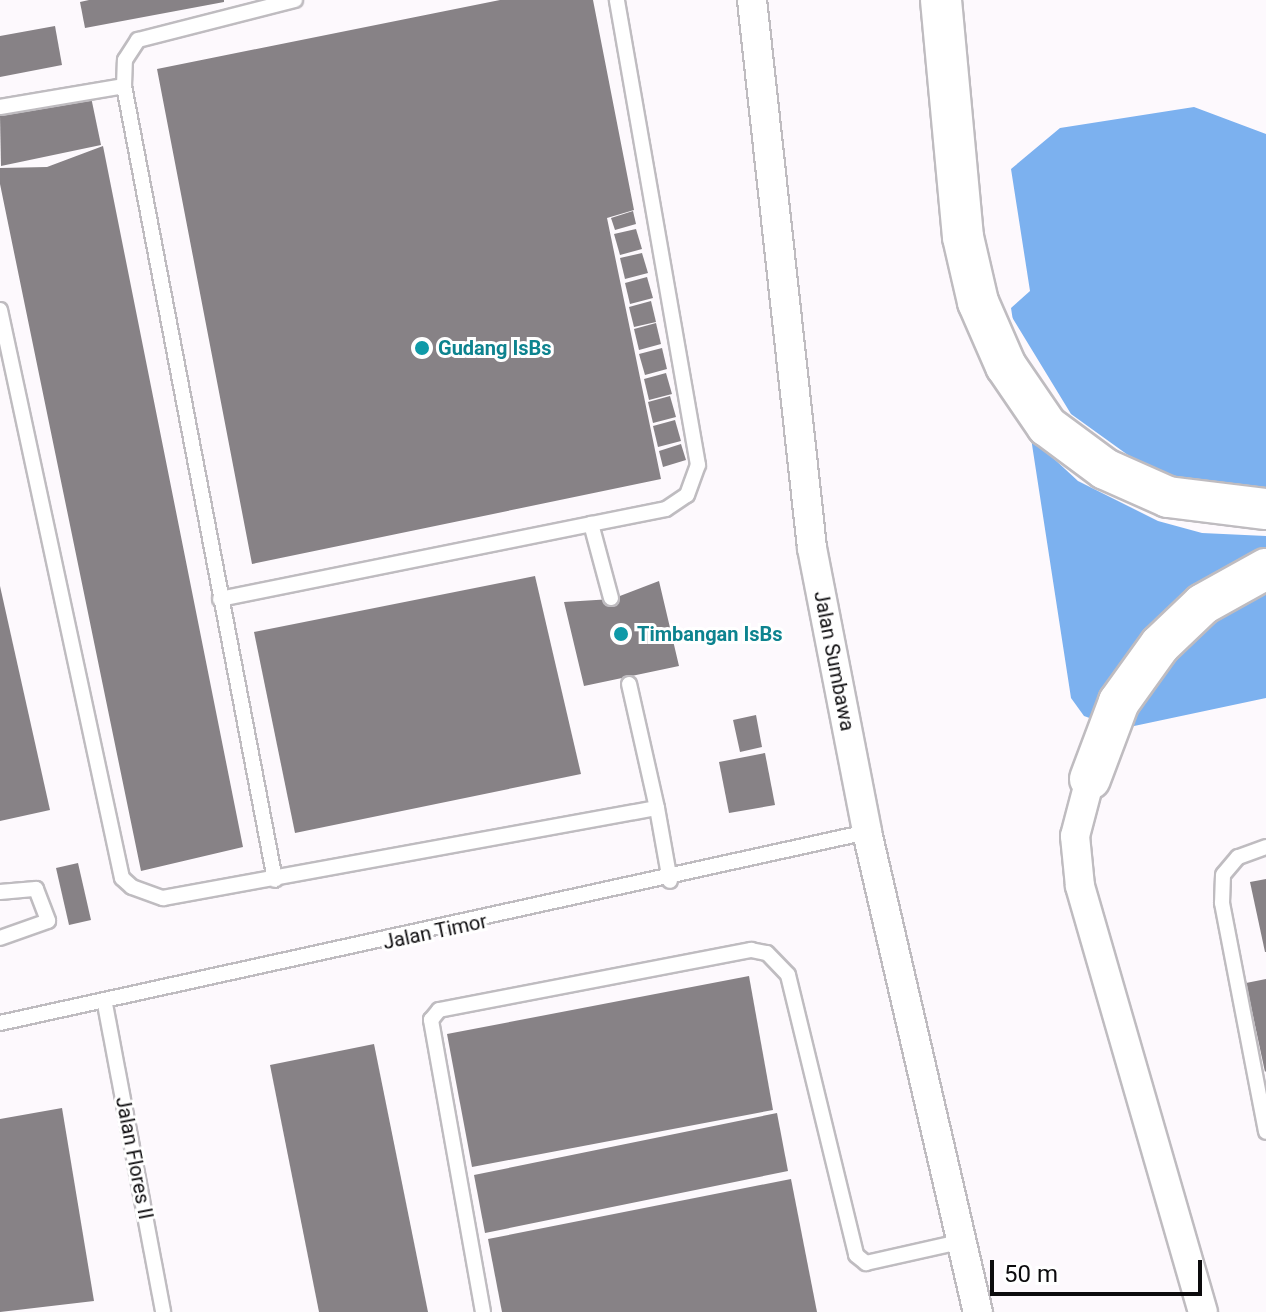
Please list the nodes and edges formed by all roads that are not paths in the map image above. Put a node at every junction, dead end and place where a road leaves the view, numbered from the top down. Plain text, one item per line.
1 (295, 0) edge
2 (617, 0) edge
3 (752, 0) edge
4 (941, 0) edge
5 (124, 86) junction
6 (0, 107) edge
7 (0, 310) edge
8 (1266, 509) edge
9 (591, 524) junction
10 (1266, 569) edge
11 (611, 598) dead end
12 (220, 599) junction
13 (629, 684) dead end
14 (1090, 779) joint
15 (657, 808) junction
16 (867, 832) junction
17 (1266, 847) edge
18 (275, 880) junction
19 (670, 881) junction
20 (0, 892) edge
21 (0, 938) edge
22 (105, 1004) junction
23 (0, 1023) edge
24 (1266, 1132) edge
25 (948, 1245) junction
26 (163, 1312) edge
27 (483, 1312) edge
28 (978, 1312) edge
29 (1203, 1312) edge

1 - 5 lane
2 - 9 lane
3 - 16 street, Jalan Sumbawa
4 - 8 main road
5 - 6 lane
5 - 12 lane
7 - 18 lane
9 - 11 lane
9 - 12 lane
10 - 14 main road
12 - 18 lane
13 - 15 lane
14 - 29 street
15 - 18 lane
15 - 19 lane
16 - 19 lane, Jalan Timor
16 - 25 street, Jalan Sumbawa
17 - 24 lane
19 - 22 lane, Jalan Timor
20 - 21 lane
22 - 23 lane, Jalan Timor
22 - 26 lane, Jalan Flores II
25 - 27 lane
25 - 28 street, Jalan Sumbawa

